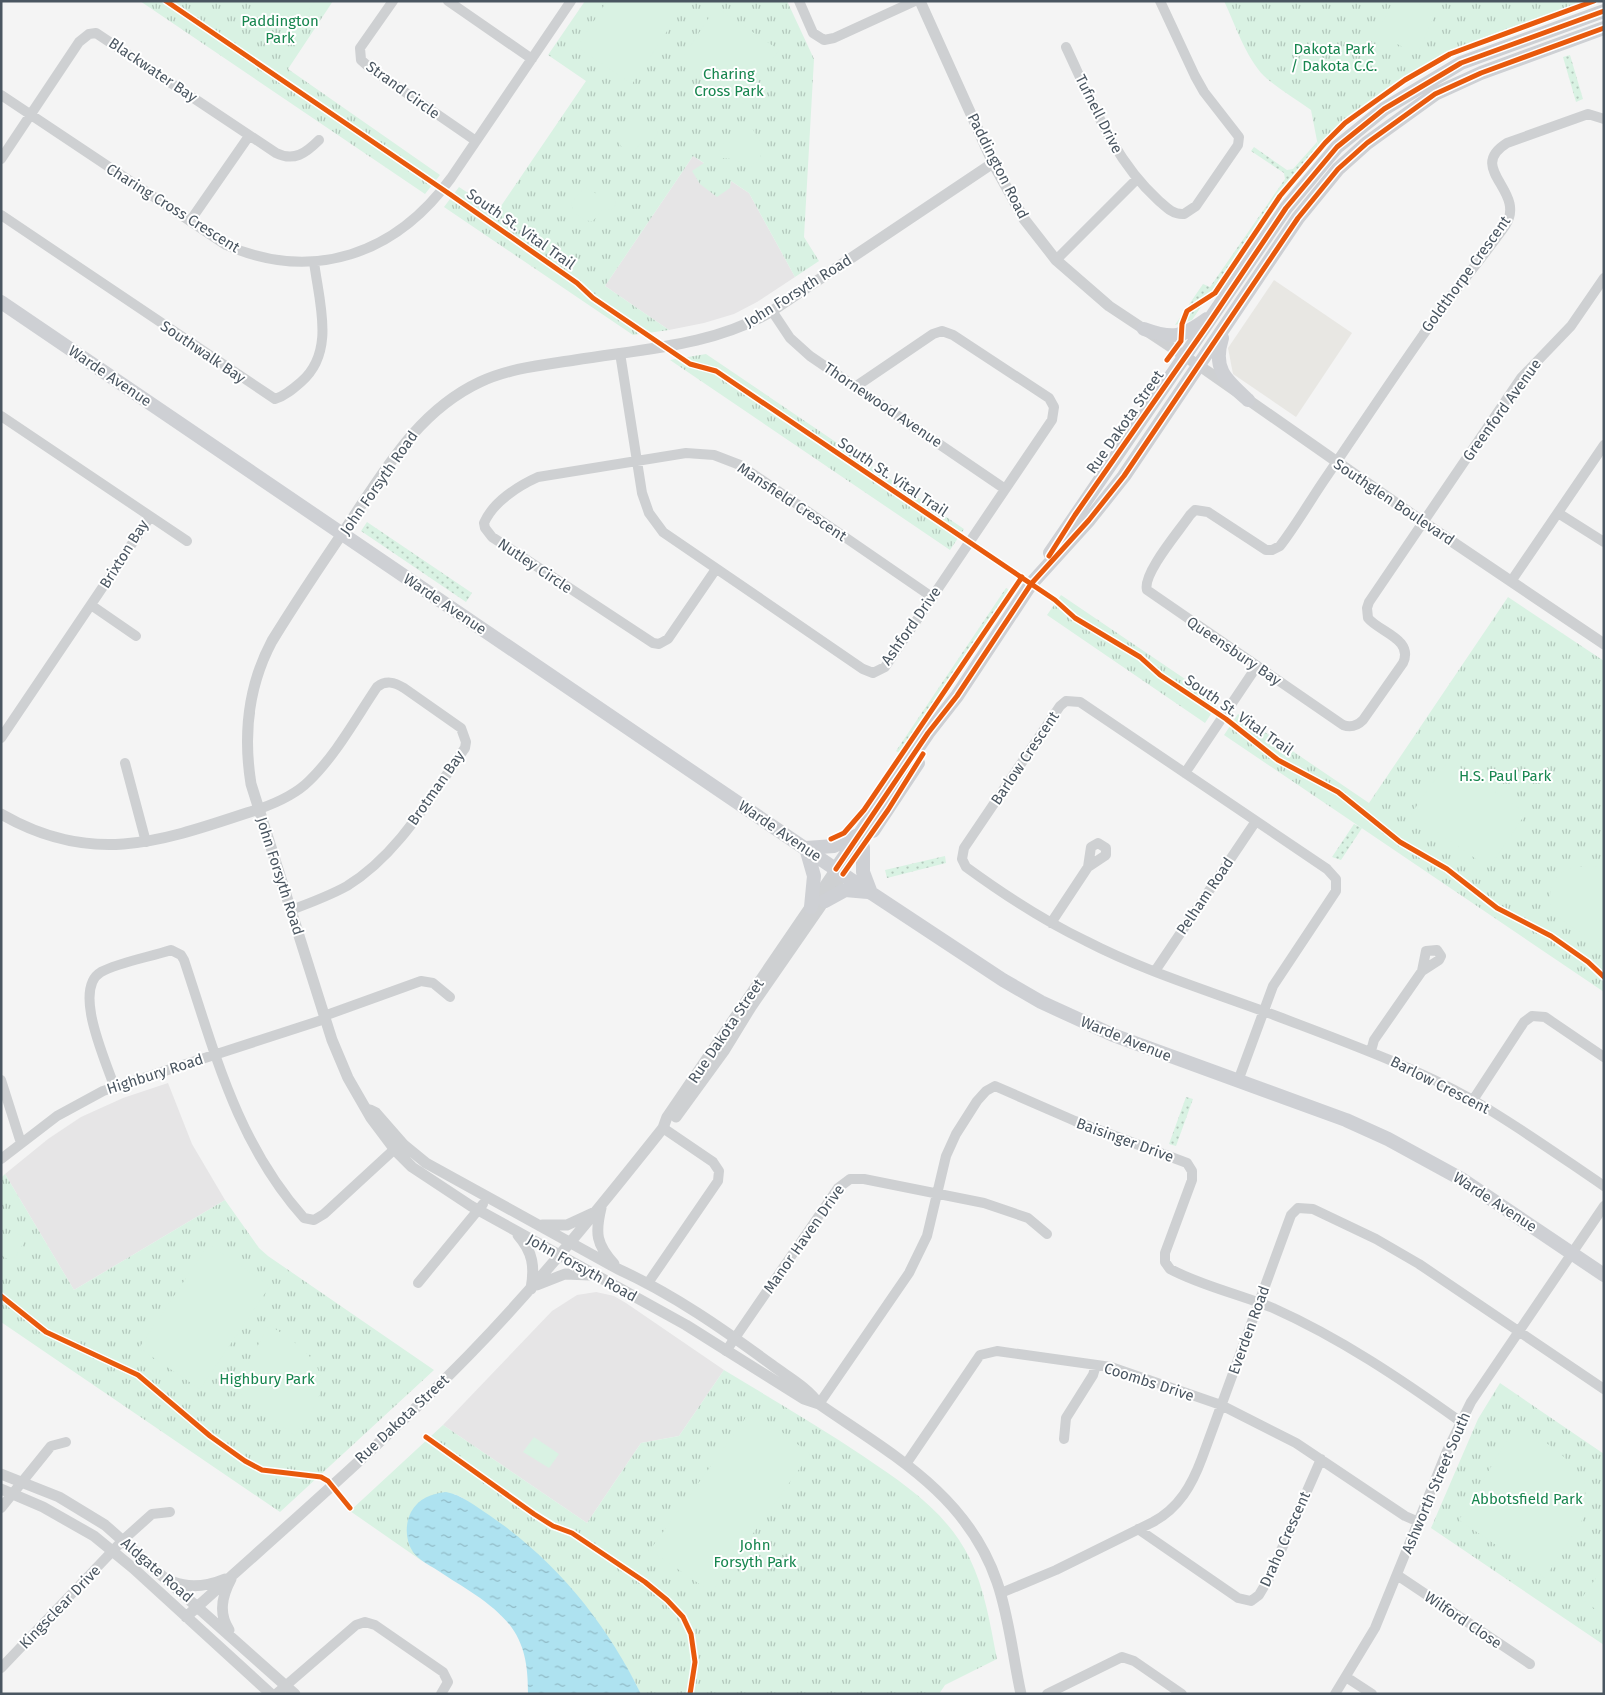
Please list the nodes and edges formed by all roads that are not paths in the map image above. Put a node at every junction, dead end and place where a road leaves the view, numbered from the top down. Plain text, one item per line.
1 (392, 1) edge
2 (448, 1) edge
3 (571, 1) edge
4 (799, 1) edge
5 (915, 1) edge
6 (920, 1) edge
7 (1160, 1) edge
8 (1604, 11) edge
9 (1604, 28) edge
10 (1066, 47) dead end
11 (532, 59) junction
12 (1, 95) edge
13 (31, 115) junction
14 (1604, 119) edge
15 (249, 136) junction
16 (319, 140) dead end
17 (476, 142) junction
18 (1, 159) edge
19 (993, 163) junction
20 (1137, 179) junction
21 (1, 215) edge
22 (190, 221) junction
23 (1056, 260) junction
24 (314, 262) junction
25 (1604, 278) edge
26 (1, 302) edge
27 (772, 311) junction
28 (1216, 312) junction
29 (1224, 327) junction
30 (1144, 329) junction
31 (620, 353) junction
32 (1186, 357) junction
33 (1198, 366) junction
34 (856, 387) junction
35 (1248, 400) junction
36 (1, 416) edge
37 (1604, 445) edge
38 (637, 461) junction
39 (1336, 463) junction
40 (1005, 489) junction
41 (1558, 513) junction
42 (150, 517) junction
43 (1423, 522) junction
44 (342, 534) junction
45 (187, 542) dead end
46 (1604, 542) edge
47 (716, 570) junction
48 (1042, 570) junction
49 (1512, 580) junction
50 (932, 597) junction
51 (91, 605) junction
52 (136, 636) dead end
53 (1604, 644) edge
54 (1257, 666) junction
55 (1, 738) edge
56 (125, 763) dead end
57 (1185, 773) junction
58 (259, 809) junction
59 (1, 814) edge
60 (1256, 821) junction
61 (862, 841) junction
62 (146, 842) junction
63 (806, 848) junction
64 (1088, 867) dead end
65 (840, 872) junction
66 (871, 892) junction
67 (825, 901) junction
68 (811, 907) junction
69 (291, 910) junction
70 (1051, 923) junction
71 (1155, 971) junction
72 (1422, 971) dead end
73 (450, 997) dead end
74 (1263, 1011) junction
75 (325, 1018) junction
76 (1370, 1051) junction
77 (215, 1054) junction
78 (1604, 1056) edge
79 (1, 1080) edge
80 (1238, 1081) junction
81 (114, 1086) junction
82 (1472, 1100) junction
83 (663, 1128) junction
84 (21, 1143) junction
85 (398, 1146) junction
86 (1, 1160) edge
87 (1604, 1186) edge
88 (938, 1192) junction
89 (602, 1205) junction
90 (1604, 1206) edge
91 (481, 1208) junction
92 (536, 1224) junction
93 (512, 1229) junction
94 (1047, 1234) dead end
95 (571, 1243) junction
96 (1571, 1253) junction
97 (560, 1256) junction
98 (618, 1269) junction
99 (1604, 1275) edge
100 (599, 1277) junction
101 (418, 1282) dead end
102 (648, 1283) junction
103 (531, 1289) junction
104 (1259, 1303) junction
105 (1519, 1331) junction
106 (735, 1338) junction
107 (726, 1351) junction
108 (1096, 1365) junction
109 (1604, 1389) edge
110 (819, 1404) junction
111 (1221, 1405) junction
112 (1461, 1422) junction
113 (1064, 1439) dead end
114 (66, 1442) dead end
115 (1321, 1459) junction
116 (906, 1464) junction
117 (1, 1474) edge
118 (13, 1488) edge
119 (1, 1508) edge
120 (170, 1512) dead end
121 (1419, 1522) junction
122 (1138, 1530) junction
123 (118, 1546) junction
124 (233, 1574) junction
125 (1397, 1575) junction
126 (167, 1579) junction
127 (1001, 1593) junction
128 (198, 1606) junction
129 (186, 1617) junction
130 (232, 1636) junction
131 (1530, 1664) dead end
132 (1, 1668) edge
133 (1346, 1677) junction
134 (282, 1691) edge
135 (441, 1694) edge
136 (1021, 1694) edge
137 (1047, 1694) edge
138 (1182, 1694) edge
139 (1335, 1694) edge
140 (1372, 1694) edge

1 - 17 street, Strand Circle
2 - 11 street
3 - 11 street, Charing Cross Crescent
4 - 5 street
6 - 19 street, Paddington Road
7 - 20 street, Tufnell Drive
8 - 28 main road, Rue Dakota Street
9 - 29 main road, Rue Dakota Street
10 - 20 street, Tufnell Drive
11 - 17 street, Charing Cross Crescent
12 - 13 street, Charing Cross Crescent
13 - 15 street, Blackwater Bay
13 - 18 street
13 - 22 street, Charing Cross Crescent
14 - 39 street, Goldthorpe Crescent
15 - 16 street, Blackwater Bay
15 - 22 street
17 - 24 street, Charing Cross Crescent
19 - 23 street, Paddington Road
19 - 27 street, John Forsyth Road
20 - 23 street
21 - 24 street, Southwalk Bay
22 - 24 street, Charing Cross Crescent
23 - 30 street, Paddington Road
25 - 43 street, Greenford Avenue
26 - 44 main road, Warde Avenue
27 - 31 street, John Forsyth Road
27 - 34 street, Thornewood Avenue
28 - 30 main road
28 - 32 main road, Rue Dakota Street
29 - 33 main road, Rue Dakota Street
29 - 35 main road
30 - 32 street, Paddington Road
31 - 38 street, Ashford Drive
31 - 44 street, John Forsyth Road
32 - 33 street, Southglen Boulevard
32 - 48 main road, Rue Dakota Street
33 - 35 street, Southglen Boulevard
33 - 48 main road, Rue Dakota Street
34 - 40 street, Thornewood Avenue
34 - 40 street, Ashford Drive
35 - 39 street, Southglen Boulevard
36 - 42 street, Brixton Bay
37 - 41 street
38 - 47 street, Ashford Drive
38 - 47 street, Nutley Circle
38 - 50 street, Mansfield Crescent
39 - 43 street, Southglen Boulevard
39 - 54 street, Queensbury Bay
40 - 50 street, Ashford Drive
41 - 46 street
41 - 49 street
42 - 45 street
42 - 51 street, Brixton Bay
43 - 49 street, Southglen Boulevard
43 - 54 street, Queensbury Bay
44 - 58 street, John Forsyth Road
44 - 63 main road, Warde Avenue
47 - 50 street, Ashford Drive
48 - 61 main road, Rue Dakota Street
49 - 53 street, Southglen Boulevard
51 - 52 street
51 - 55 street, Brixton Bay
54 - 57 street
56 - 62 street
57 - 60 street, Barlow Crescent
57 - 70 street, Barlow Crescent
58 - 62 street
58 - 69 street, John Forsyth Road
58 - 69 street, Brotman Bay
59 - 62 street
60 - 71 street, Pelham Road
60 - 74 street, Barlow Crescent
61 - 63 main road
61 - 65 main road, Rue Dakota Street
61 - 66 main road
63 - 65 main road, Warde Avenue
63 - 68 main road
64 - 70 street
65 - 66 main road, Warde Avenue
65 - 67 street, Rue Dakota Street
65 - 68 street, Rue Dakota Street
66 - 67 main road
66 - 80 main road, Warde Avenue
67 - 83 street, Rue Dakota Street
68 - 83 street, Rue Dakota Street
69 - 75 street, John Forsyth Road
70 - 71 street, Barlow Crescent
71 - 74 street, Barlow Crescent
72 - 76 street
73 - 75 street, Highbury Road
74 - 76 street, Barlow Crescent
74 - 80 street, Barlow Crescent
75 - 77 street, Highbury Road
75 - 85 street, John Forsyth Road
76 - 82 street, Barlow Crescent
77 - 81 street, Highbury Road
77 - 81 street
77 - 85 street
78 - 82 street
79 - 84 street
80 - 96 main road, Warde Avenue
81 - 84 street, Highbury Road
82 - 87 street, Barlow Crescent
83 - 89 street
83 - 102 street, John Forsyth Road
84 - 86 street, Highbury Road
85 - 91 street, John Forsyth Road
85 - 92 street, John Forsyth Road
88 - 94 street, Manor Haven Drive
88 - 104 street, Baisinger Drive
88 - 106 street, Manor Haven Drive
88 - 110 street, Baisinger Drive
89 - 92 street
89 - 95 street, Rue Dakota Street
89 - 98 street
90 - 96 street, Ashworth Street South
91 - 93 street, John Forsyth Road
91 - 101 street
92 - 95 street, John Forsyth Road
93 - 97 street, John Forsyth Road
93 - 103 street
95 - 97 street, Rue Dakota Street
95 - 98 street, John Forsyth Road
96 - 99 main road, Warde Avenue
96 - 105 street, Ashworth Street South
97 - 100 street, John Forsyth Road
97 - 103 street, Rue Dakota Street
98 - 102 street, John Forsyth Road
100 - 103 street
100 - 107 street, John Forsyth Road
102 - 106 street, John Forsyth Road
103 - 124 street, Rue Dakota Street
104 - 105 street, Everden Road
104 - 111 street, Everden Road
104 - 112 street, Baisinger Drive
105 - 109 street, Everden Road
105 - 112 street, Ashworth Street South
106 - 107 street, Manor Haven Drive
106 - 110 street, John Forsyth Road
107 - 110 street, John Forsyth Road
108 - 111 street, Coombs Drive
108 - 113 street
108 - 116 street, Coombs Drive
110 - 116 street, John Forsyth Road
111 - 115 street, Coombs Drive
111 - 122 street, Everden Road
112 - 121 street, Ashworth Street South
114 - 118 street
115 - 121 street, Coombs Drive
115 - 122 street, Draho Crescent
116 - 127 street, John Forsyth Road
117 - 118 street, Aldgate Road
118 - 119 street
118 - 123 street, Aldgate Road
118 - 123 street, Aldgate Road
120 - 123 street, Kingsclear Drive
121 - 125 street, Ashworth Street South
122 - 127 street, Everden Road
123 - 126 street, Aldgate Road
123 - 129 street, Aldgate Road
123 - 132 street, Kingsclear Drive
124 - 126 street
124 - 128 street, Rue Dakota Street
124 - 130 street
125 - 131 street, Wilford Close
125 - 133 street, Ashworth Street South
126 - 128 street, Aldgate Road
127 - 136 street, John Forsyth Road
128 - 129 street, Rue Dakota Street
128 - 130 street, Aldgate Road
129 - 134 street, Aldgate Road
130 - 134 street, Aldgate Road
133 - 139 street, Ashworth Street South
133 - 140 street
134 - 135 street
137 - 138 street

